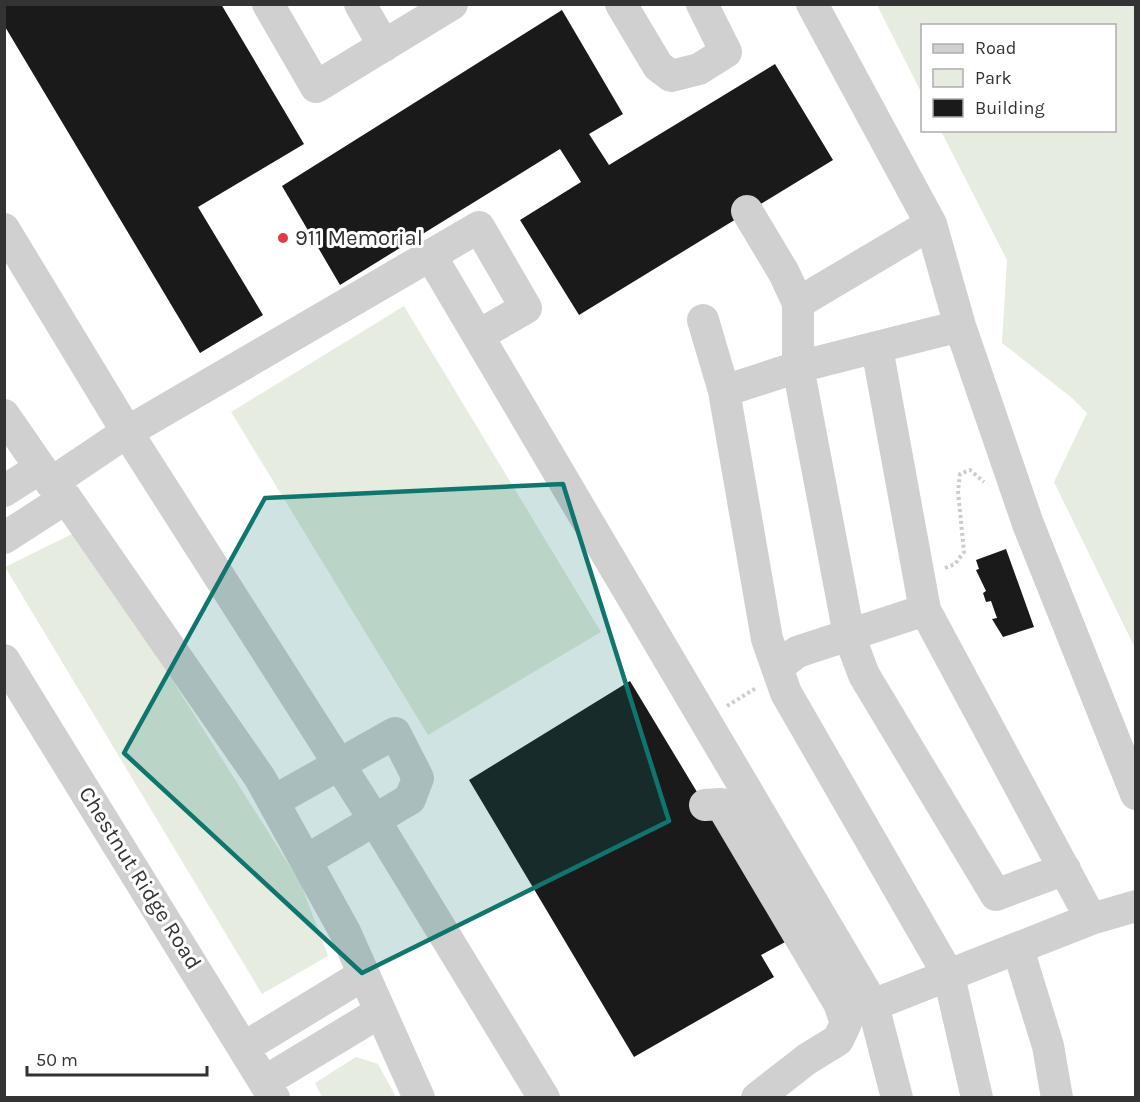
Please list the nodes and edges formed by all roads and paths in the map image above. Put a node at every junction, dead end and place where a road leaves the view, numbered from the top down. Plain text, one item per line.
1 (268, 4) edge
2 (360, 4) edge
3 (452, 4) edge
4 (621, 4) edge
5 (702, 4) edge
6 (812, 4) edge
7 (384, 46) junction
8 (747, 211) dead end
9 (931, 224) junction
10 (4, 229) edge
11 (431, 256) junction
12 (798, 303) junction
13 (703, 320) dead end
14 (960, 326) junction
15 (479, 334) junction
16 (877, 348) junction
17 (798, 367) junction
18 (724, 391) junction
19 (4, 415) edge
20 (127, 432) junction
21 (52, 483) junction
22 (988, 490) dead end
23 (4, 491) edge
24 (4, 538) edge
25 (923, 599) junction
26 (849, 636) junction
27 (4, 660) edge
28 (776, 666) junction
29 (704, 719) junction
30 (339, 764) junction
31 (1136, 794) edge
32 (274, 801) junction
33 (705, 805) dead end
34 (374, 819) junction
35 (307, 860) junction
36 (1065, 869) junction
37 (1136, 906) edge
38 (1090, 919) junction
39 (1018, 949) junction
40 (363, 975) junction
41 (950, 976) junction
42 (873, 1005) junction
43 (380, 1012) junction
44 (245, 1047) junction
45 (269, 1090) edge
46 (419, 1098) edge
47 (544, 1098) edge
48 (757, 1098) edge
49 (897, 1098) edge
50 (977, 1098) edge
51 (1057, 1098) edge

1 - 7 street
2 - 7 street
3 - 7 street
4 - 5 street
6 - 9 street
8 - 12 street
9 - 12 street
9 - 14 street
10 - 20 street
11 - 15 street
11 - 15 street
11 - 20 street
12 - 17 street
13 - 18 street
14 - 16 street
14 - 31 street
15 - 29 street
16 - 17 street
16 - 25 street
17 - 18 street
17 - 26 street
18 - 28 street
19 - 21 street
20 - 21 street
20 - 30 street
21 - 23 street
21 - 24 street
21 - 32 street
22 - 25 path
25 - 26 street
25 - 36 street
26 - 28 street
26 - 36 street
27 - 44 street, Chestnut Ridge Road
28 - 29 path
28 - 41 street
29 - 42 street
30 - 32 street
30 - 34 street
30 - 34 street
32 - 35 street
33 - 48 street
34 - 35 street
34 - 47 street
35 - 40 street
36 - 38 street
37 - 38 street
38 - 39 street
39 - 41 street
39 - 51 street
40 - 43 street
40 - 44 street
41 - 42 street
41 - 50 street
42 - 49 street
43 - 45 street
43 - 46 street
44 - 45 street, Chestnut Ridge Road

